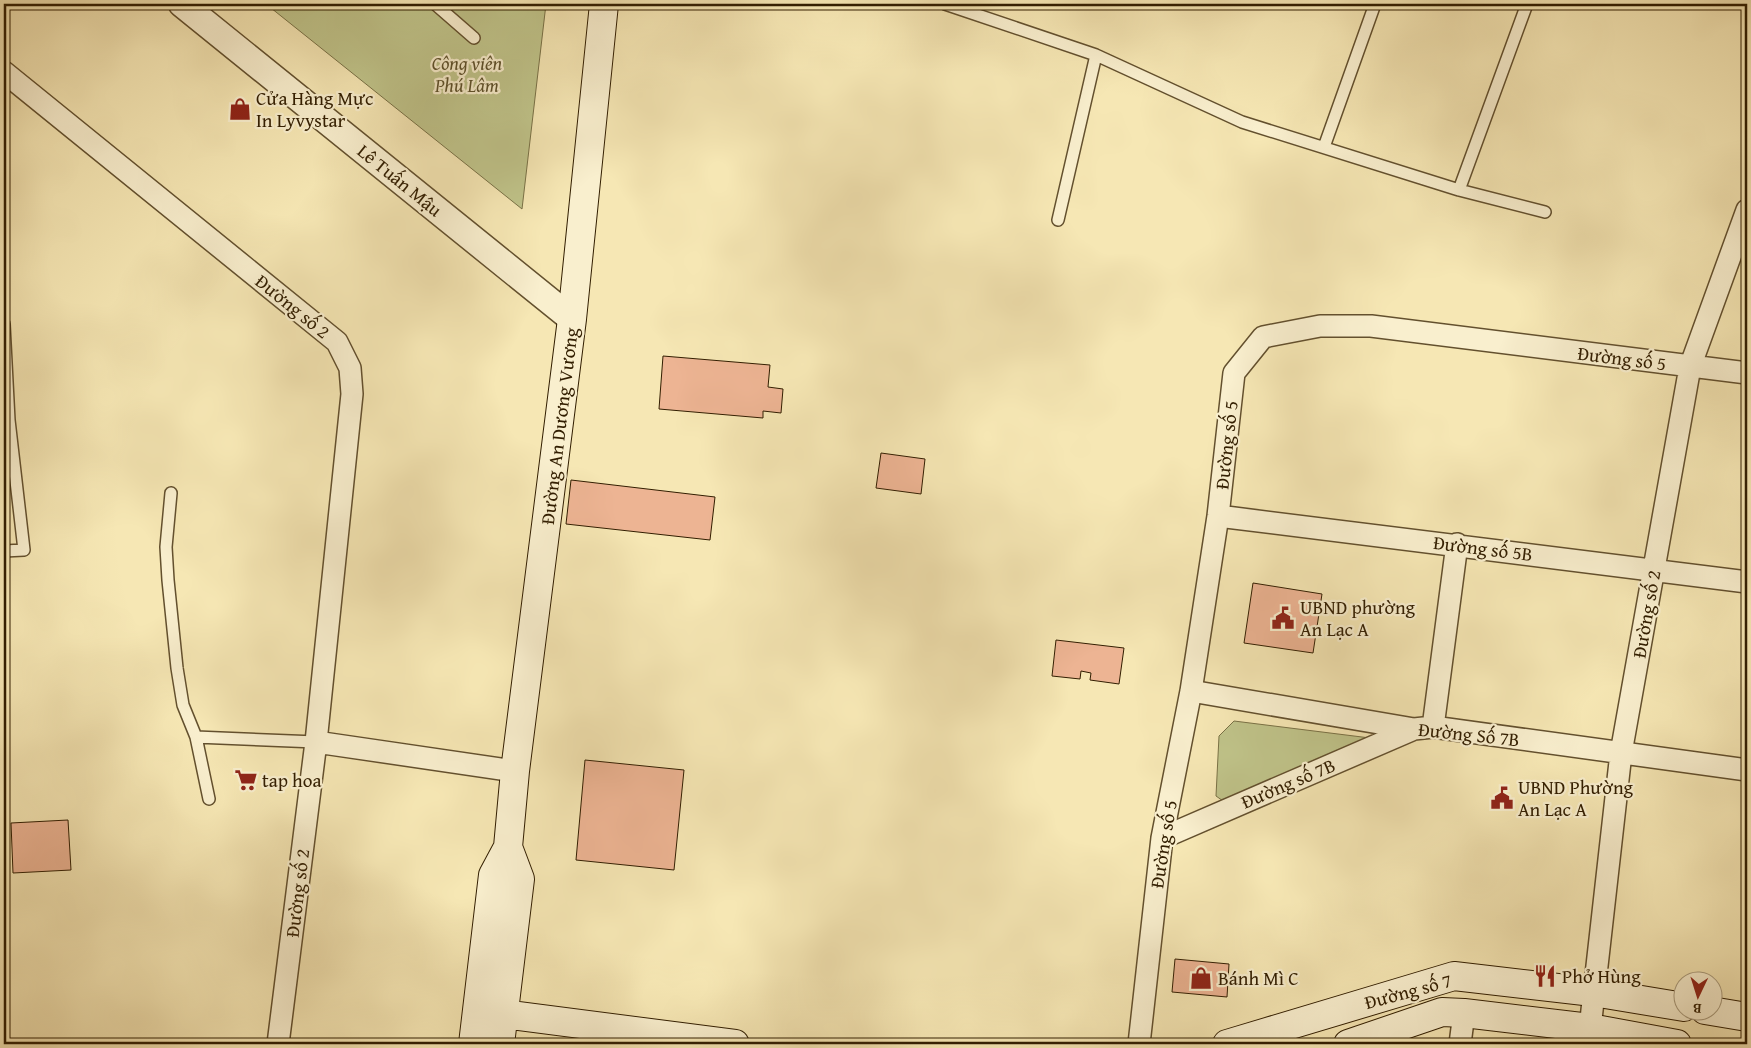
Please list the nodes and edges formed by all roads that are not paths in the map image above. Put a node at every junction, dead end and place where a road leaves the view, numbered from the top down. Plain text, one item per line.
1 (182, 4) edge
2 (435, 4) edge
3 (604, 4) edge
4 (945, 4) edge
5 (1375, 4) edge
6 (1527, 4) edge
7 (474, 38) dead end
8 (1096, 55) junction
9 (4, 72) edge
10 (1324, 147) junction
11 (1459, 190) junction
12 (1747, 210) edge
13 (1545, 212) dead end
14 (1058, 220) dead end
15 (572, 318) junction
16 (4, 324) edge
17 (1690, 367) junction
18 (1747, 373) edge
19 (6, 409) edge
20 (172, 493) dead end
21 (1218, 516) junction
22 (1456, 544) junction
23 (4, 551) edge
24 (1653, 570) junction
25 (1747, 582) edge
26 (1192, 691) junction
27 (1424, 728) junction
28 (196, 737) junction
29 (316, 742) junction
30 (1621, 753) junction
31 (1747, 770) edge
32 (515, 771) junction
33 (208, 799) dead end
34 (1162, 838) junction
35 (508, 848) junction
36 (1593, 992) junction
37 (1674, 1005) edge
38 (476, 1010) junction
39 (1464, 1013) junction
40 (1724, 1013) edge
41 (504, 1014) junction
42 (1747, 1017) edge
43 (1590, 1028) junction
44 (278, 1044) edge
45 (473, 1044) edge
46 (500, 1044) edge
47 (735, 1044) edge
48 (1139, 1044) edge
49 (1227, 1044) edge
50 (1348, 1044) edge
51 (1460, 1044) edge
52 (1678, 1044) edge

1 - 15 street, Lê Tuấn Mậu
2 - 7 lane
3 - 15 main road, Đường An Dương Vương
4 - 8 lane
5 - 10 lane
6 - 11 lane
8 - 10 lane
8 - 14 lane
9 - 29 street, Đường số 2
10 - 11 lane
11 - 13 lane
12 - 17 street, Đường số 2
15 - 32 main road, Đường An Dương Vương
16 - 19 lane
17 - 18 street, Đường số 5
17 - 21 street, Đường số 5
17 - 24 street, Đường số 2
19 - 23 lane
20 - 28 lane
21 - 22 street, Đường số 5B
21 - 26 street, Đường số 5
22 - 24 street, Đường số 5B
22 - 27 street
24 - 25 street, Đường số 5B
24 - 30 street, Đường số 2
26 - 27 street, Đường Số 7B
26 - 34 street, Đường số 5
27 - 30 street, Đường Số 7B
27 - 34 street, Đường số 7B
28 - 29 lane
28 - 33 lane
29 - 32 street
29 - 44 street, Đường số 2
30 - 31 street, Đường Số 7B
30 - 36 street, Đường số 2
32 - 35 main road, Đường An Dương Vương
34 - 48 street, Đường số 5
35 - 38 main road, Đường An Dương Vương
35 - 41 main road, Đường An Dương Vương
36 - 37 main road, Đường số 7
36 - 43 street, Đường số 2
36 - 49 main road, Đường số 7
38 - 41 street
38 - 45 main road, Đường An Dương Vương
39 - 43 main road, Đường số 7
39 - 50 main road, Đường số 7
39 - 51 street
40 - 42 main road
41 - 46 main road, Đường An Dương Vương
41 - 47 main road
43 - 52 main road, Đường số 7

